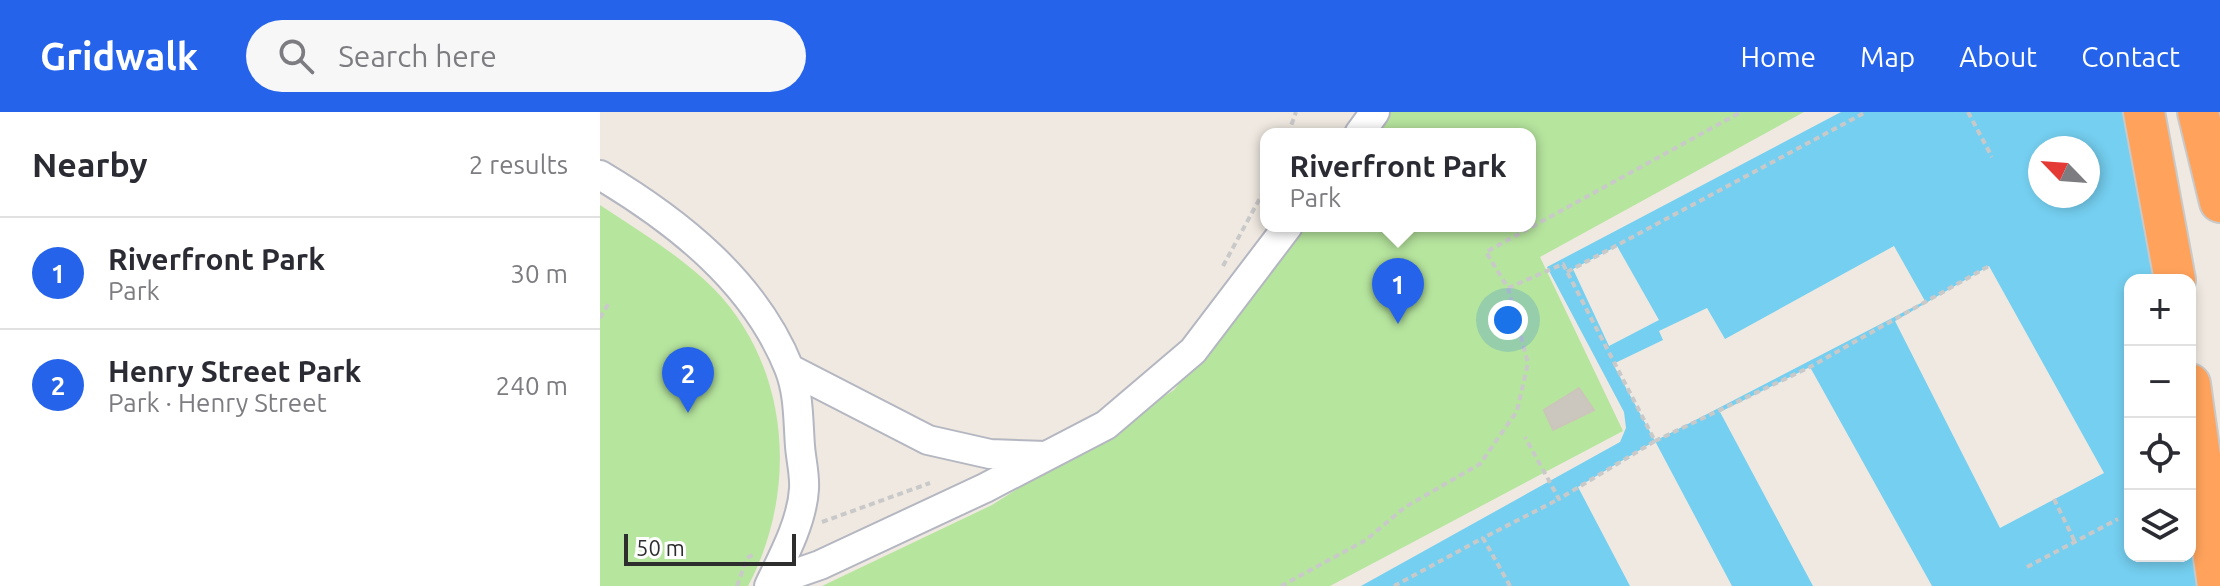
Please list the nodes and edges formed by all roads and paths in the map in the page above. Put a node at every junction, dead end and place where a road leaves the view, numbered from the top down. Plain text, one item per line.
1 (1741, 112) edge
2 (1866, 112) edge
3 (1968, 112) edge
4 (2144, 112) edge
5 (2198, 112) edge
6 (1992, 157) dead end
7 (600, 175) edge
8 (1260, 198) edge
9 (2220, 202) edge
10 (1536, 225) edge
11 (1283, 232) edge
12 (1522, 232) edge
13 (1989, 266) dead end
14 (1220, 270) dead end
15 (1567, 272) junction
16 (2174, 274) edge
17 (1508, 288) junction
18 (610, 301) dead end
19 (600, 318) edge
20 (790, 369) junction
21 (2195, 418) edge
22 (1525, 437) dead end
23 (1655, 441) junction
24 (1046, 456) junction
25 (932, 482) dead end
26 (1559, 499) junction
27 (2054, 499) dead end
28 (2118, 519) dead end
29 (793, 532) junction
30 (1483, 538) junction
31 (2075, 542) junction
32 (2027, 567) dead end
33 (770, 584) edge
34 (737, 586) edge
35 (1281, 586) edge
36 (1394, 586) edge
37 (1510, 586) edge
38 (2218, 586) edge

1 - 10 path
2 - 15 path
3 - 6 path
4 - 16 highway
5 - 9 highway
7 - 20 street
8 - 14 path
11 - 24 street
12 - 17 path
13 - 23 path
15 - 17 path
15 - 23 path
17 - 35 path
18 - 19 path
20 - 24 street
20 - 29 street
21 - 38 highway
22 - 26 path
23 - 26 path
24 - 33 street
25 - 29 path
26 - 30 path
27 - 31 path
28 - 31 path
29 - 33 street
29 - 34 path
30 - 36 path
30 - 37 path
31 - 32 path

